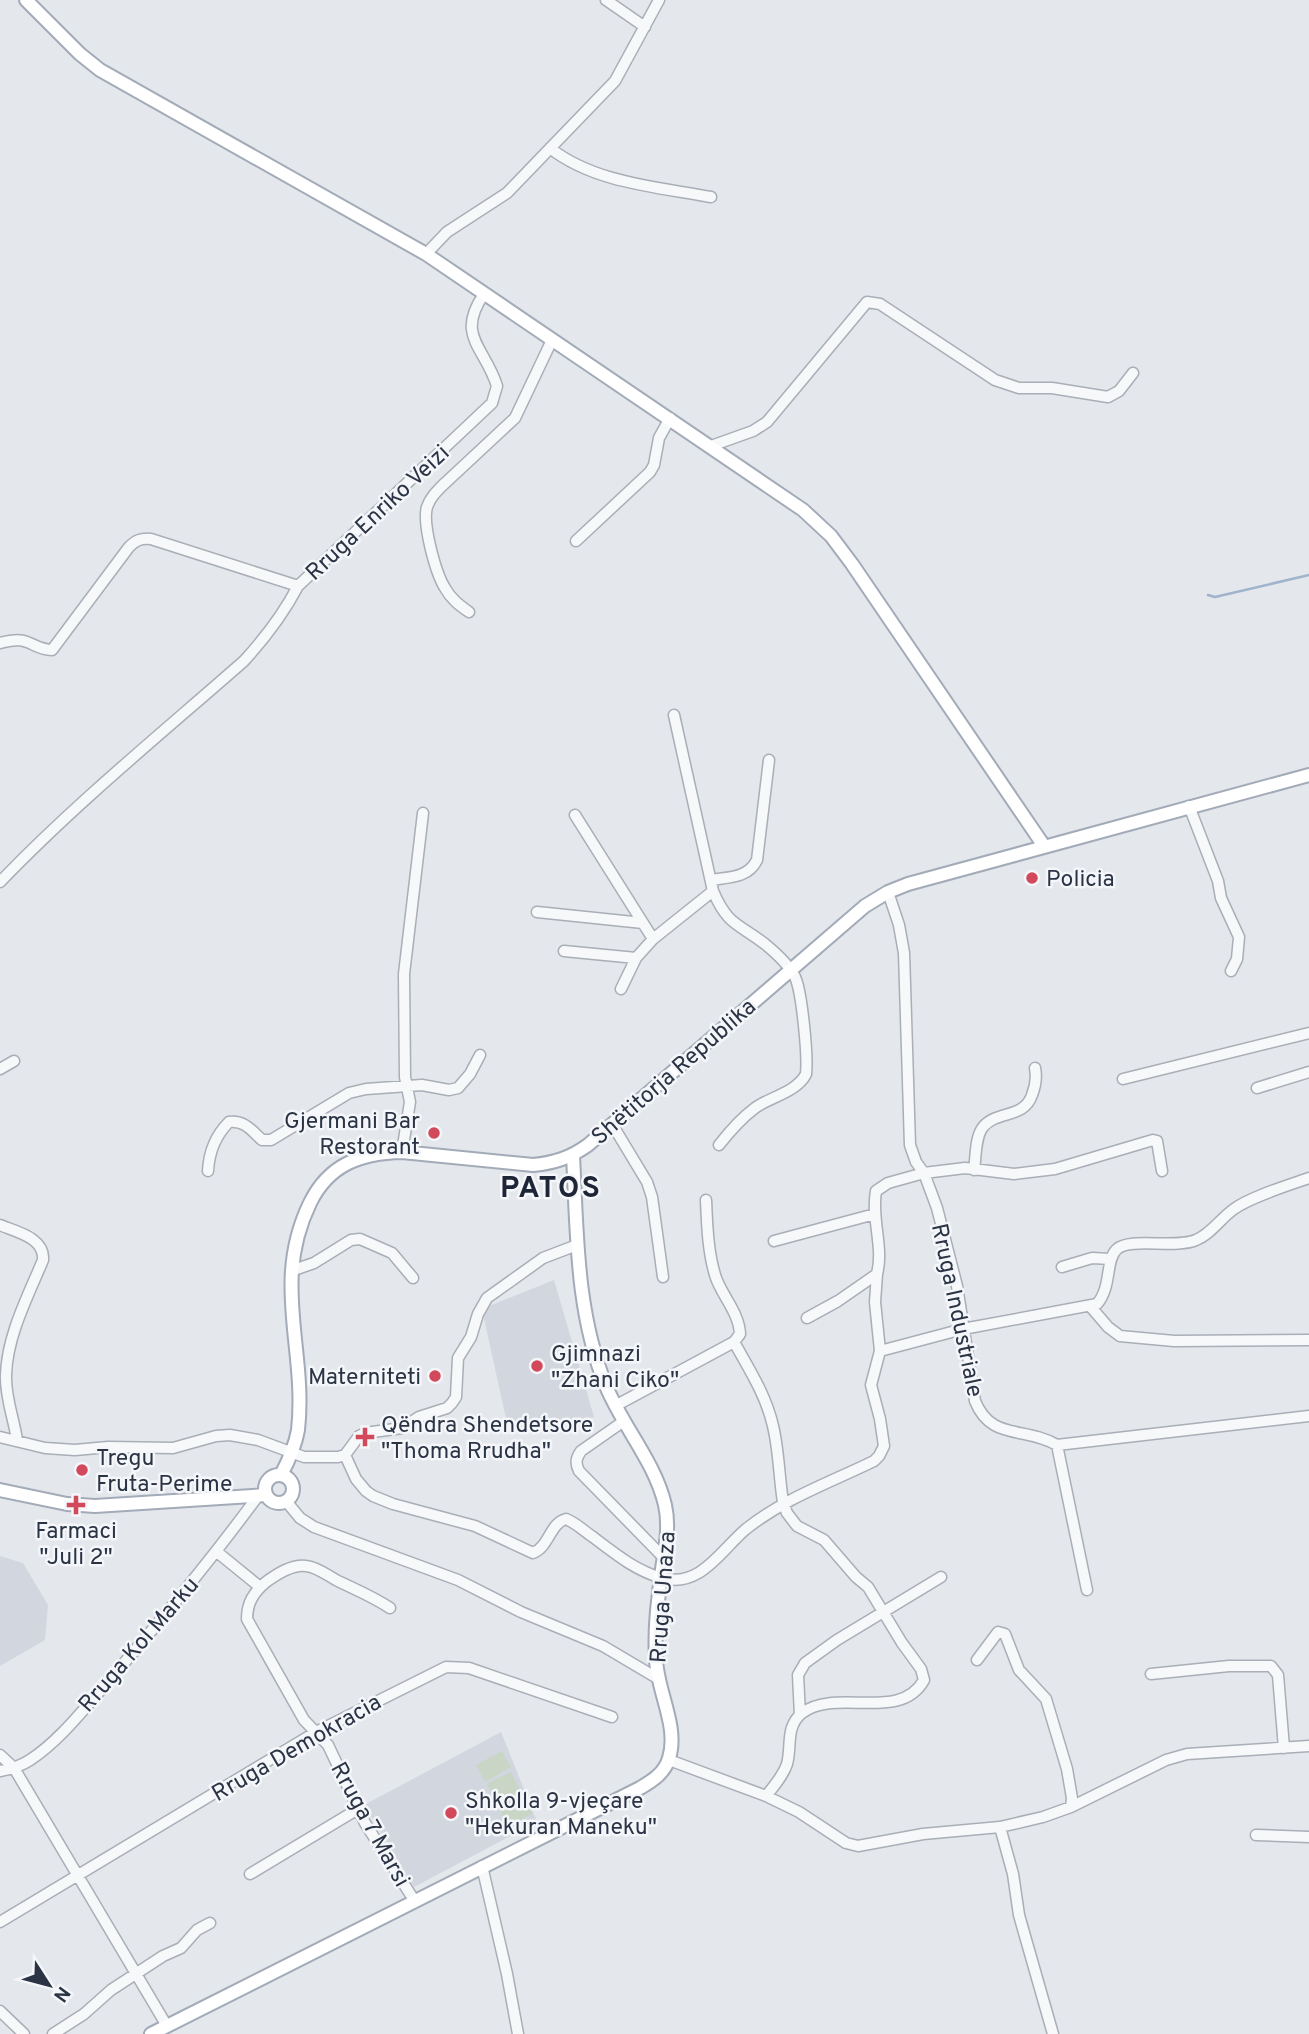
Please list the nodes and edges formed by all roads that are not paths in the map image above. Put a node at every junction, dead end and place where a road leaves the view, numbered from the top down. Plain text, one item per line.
1 (26, 0) edge
2 (606, 0) edge
3 (659, 0) edge
4 (645, 27) junction
5 (550, 148) junction
6 (711, 197) dead end
7 (426, 254) junction
8 (484, 294) junction
9 (552, 340) junction
10 (1133, 373) dead end
11 (670, 418) junction
12 (711, 446) junction
13 (576, 541) dead end
14 (298, 586) junction
15 (469, 612) dead end
16 (0, 643) edge
17 (674, 715) dead end
18 (769, 760) dead end
19 (1309, 775) edge
20 (1189, 806) junction
21 (423, 813) dead end
22 (575, 815) dead end
23 (1044, 846) junction
24 (0, 882) edge
25 (712, 886) junction
26 (888, 892) junction
27 (537, 912) dead end
28 (643, 923) junction
29 (653, 939) junction
30 (564, 951) dead end
31 (636, 958) junction
32 (790, 969) junction
33 (1231, 971) dead end
34 (621, 989) dead end
35 (1309, 1034) edge
36 (480, 1055) dead end
37 (14, 1061) dead end
38 (1035, 1068) dead end
39 (0, 1069) edge
40 (1309, 1072) edge
41 (1123, 1079) dead end
42 (407, 1085) junction
43 (1257, 1088) dead end
44 (612, 1124) junction
45 (719, 1145) dead end
46 (402, 1152) junction
47 (573, 1156) junction
48 (974, 1170) junction
49 (208, 1171) dead end
50 (1162, 1171) dead end
51 (924, 1173) junction
52 (1309, 1178) edge
53 (706, 1200) dead end
54 (875, 1214) junction
55 (0, 1225) edge
56 (774, 1241) dead end
57 (577, 1245) junction
58 (1111, 1259) junction
59 (1062, 1267) dead end
60 (291, 1271) junction
61 (877, 1275) junction
62 (413, 1278) dead end
63 (663, 1278) dead end
64 (1090, 1306) junction
65 (807, 1318) dead end
66 (963, 1329) junction
67 (1309, 1340) edge
68 (734, 1342) junction
69 (4, 1351) edge
70 (880, 1351) junction
71 (615, 1406) junction
72 (1309, 1416) edge
73 (624, 1421) junction
74 (0, 1437) edge
75 (17, 1440) junction
76 (1057, 1446) junction
77 (293, 1453) junction
78 (345, 1455) junction
79 (281, 1475) junction
80 (0, 1490) edge
81 (262, 1495) junction
82 (286, 1501) junction
83 (783, 1502) junction
84 (217, 1552) junction
85 (664, 1558) junction
86 (941, 1577) dead end
87 (661, 1578) junction
88 (260, 1587) junction
89 (1087, 1590) dead end
90 (390, 1608) dead end
91 (885, 1611) junction
92 (977, 1660) dead end
93 (1151, 1674) dead end
94 (657, 1678) junction
95 (800, 1715) junction
96 (612, 1717) dead end
97 (316, 1732) junction
98 (1309, 1746) edge
99 (1283, 1748) junction
100 (0, 1755) edge
101 (669, 1760) junction
102 (14, 1768) junction
103 (0, 1771) edge
104 (766, 1796) junction
105 (1071, 1807) junction
106 (358, 1810) junction
107 (1000, 1827) junction
108 (1256, 1835) dead end
109 (1309, 1837) edge
110 (482, 1866) junction
111 (250, 1874) dead end
112 (79, 1876) junction
113 (414, 1900) junction
114 (0, 1922) edge
115 (210, 1923) dead end
116 (137, 1973) junction
117 (0, 2011) edge
118 (167, 2026) junction
119 (24, 2034) edge
120 (53, 2034) edge
121 (151, 2034) edge
122 (518, 2034) edge
123 (1053, 2034) edge

1 - 7 main road
2 - 4 street
3 - 4 street
4 - 5 street
5 - 6 street
5 - 7 street
7 - 8 main road
8 - 9 main road
8 - 14 street, Rruga Enriko Veizi
9 - 11 main road
9 - 15 street
10 - 12 street
11 - 12 main road
11 - 13 street
12 - 23 main road
14 - 16 street
14 - 24 street, Rruga Enriko Veizi
17 - 25 street
18 - 25 street
19 - 20 main road, Shëtitorja Republika
20 - 23 main road, Shëtitorja Republika
20 - 33 street
21 - 42 street
22 - 28 street
23 - 26 main road, Shëtitorja Republika
25 - 29 street
25 - 32 street
26 - 32 main road, Shëtitorja Republika
26 - 51 street, Rruga Industriale
27 - 28 street
28 - 29 street
29 - 31 street
30 - 31 street
31 - 34 street
32 - 44 main road, Shëtitorja Republika
32 - 45 street
35 - 41 street
36 - 42 street
37 - 39 street
38 - 48 street
40 - 43 street
42 - 46 street
42 - 49 street
44 - 47 main road, Shëtitorja Republika
44 - 63 street
46 - 47 main road, Shëtitorja Republika
46 - 60 main road, Shëtitorja Republika
47 - 57 main road, Rruga Unaza
48 - 50 street
48 - 51 street
51 - 54 street
51 - 66 street, Rruga Industriale
52 - 58 street
53 - 68 street
54 - 56 street
54 - 61 street
55 - 69 street
57 - 71 main road, Rruga Unaza
57 - 78 street
58 - 59 street
58 - 64 street
60 - 62 street
60 - 77 main road, Shëtitorja Republika
61 - 65 street
61 - 70 street
64 - 66 street
64 - 67 street
66 - 70 street
66 - 76 street, Rruga Industriale
68 - 71 street
68 - 83 street
69 - 75 street
70 - 83 street
71 - 73 main road, Rruga Unaza
72 - 76 street, Rruga Industriale
73 - 85 main road, Rruga Unaza
73 - 85 street
74 - 75 street
75 - 77 street
76 - 89 street
77 - 78 street
77 - 79 main road, Shëtitorja Republika
78 - 87 street
79 - 81 main road
79 - 82 main road
80 - 81 main road
81 - 82 main road
81 - 84 street, Rruga Kol Marku
82 - 94 street
83 - 87 street
83 - 91 street
84 - 88 street
84 - 102 street, Rruga Kol Marku
85 - 87 main road, Rruga Unaza
86 - 91 street
87 - 94 main road, Rruga Unaza
88 - 90 street
88 - 97 street, Rruga 7 Marsi
91 - 95 street
91 - 95 street
92 - 105 street
93 - 99 street
94 - 101 main road, Rruga Unaza
95 - 104 street
96 - 97 street, Rruga Demokracia
97 - 106 street, Rruga 7 Marsi
97 - 112 street, Rruga Demokracia
98 - 99 street
99 - 105 street
100 - 102 street
101 - 104 street
101 - 110 main road
102 - 103 street, Rruga Kol Marku
102 - 112 street
104 - 107 street
105 - 107 street
106 - 111 street
106 - 113 street, Rruga 7 Marsi
107 - 123 street
108 - 109 street
110 - 113 main road
110 - 122 street
112 - 114 street, Rruga Demokracia
112 - 116 street
113 - 118 main road
115 - 116 street
116 - 118 street
116 - 120 street
117 - 119 street
118 - 121 main road

